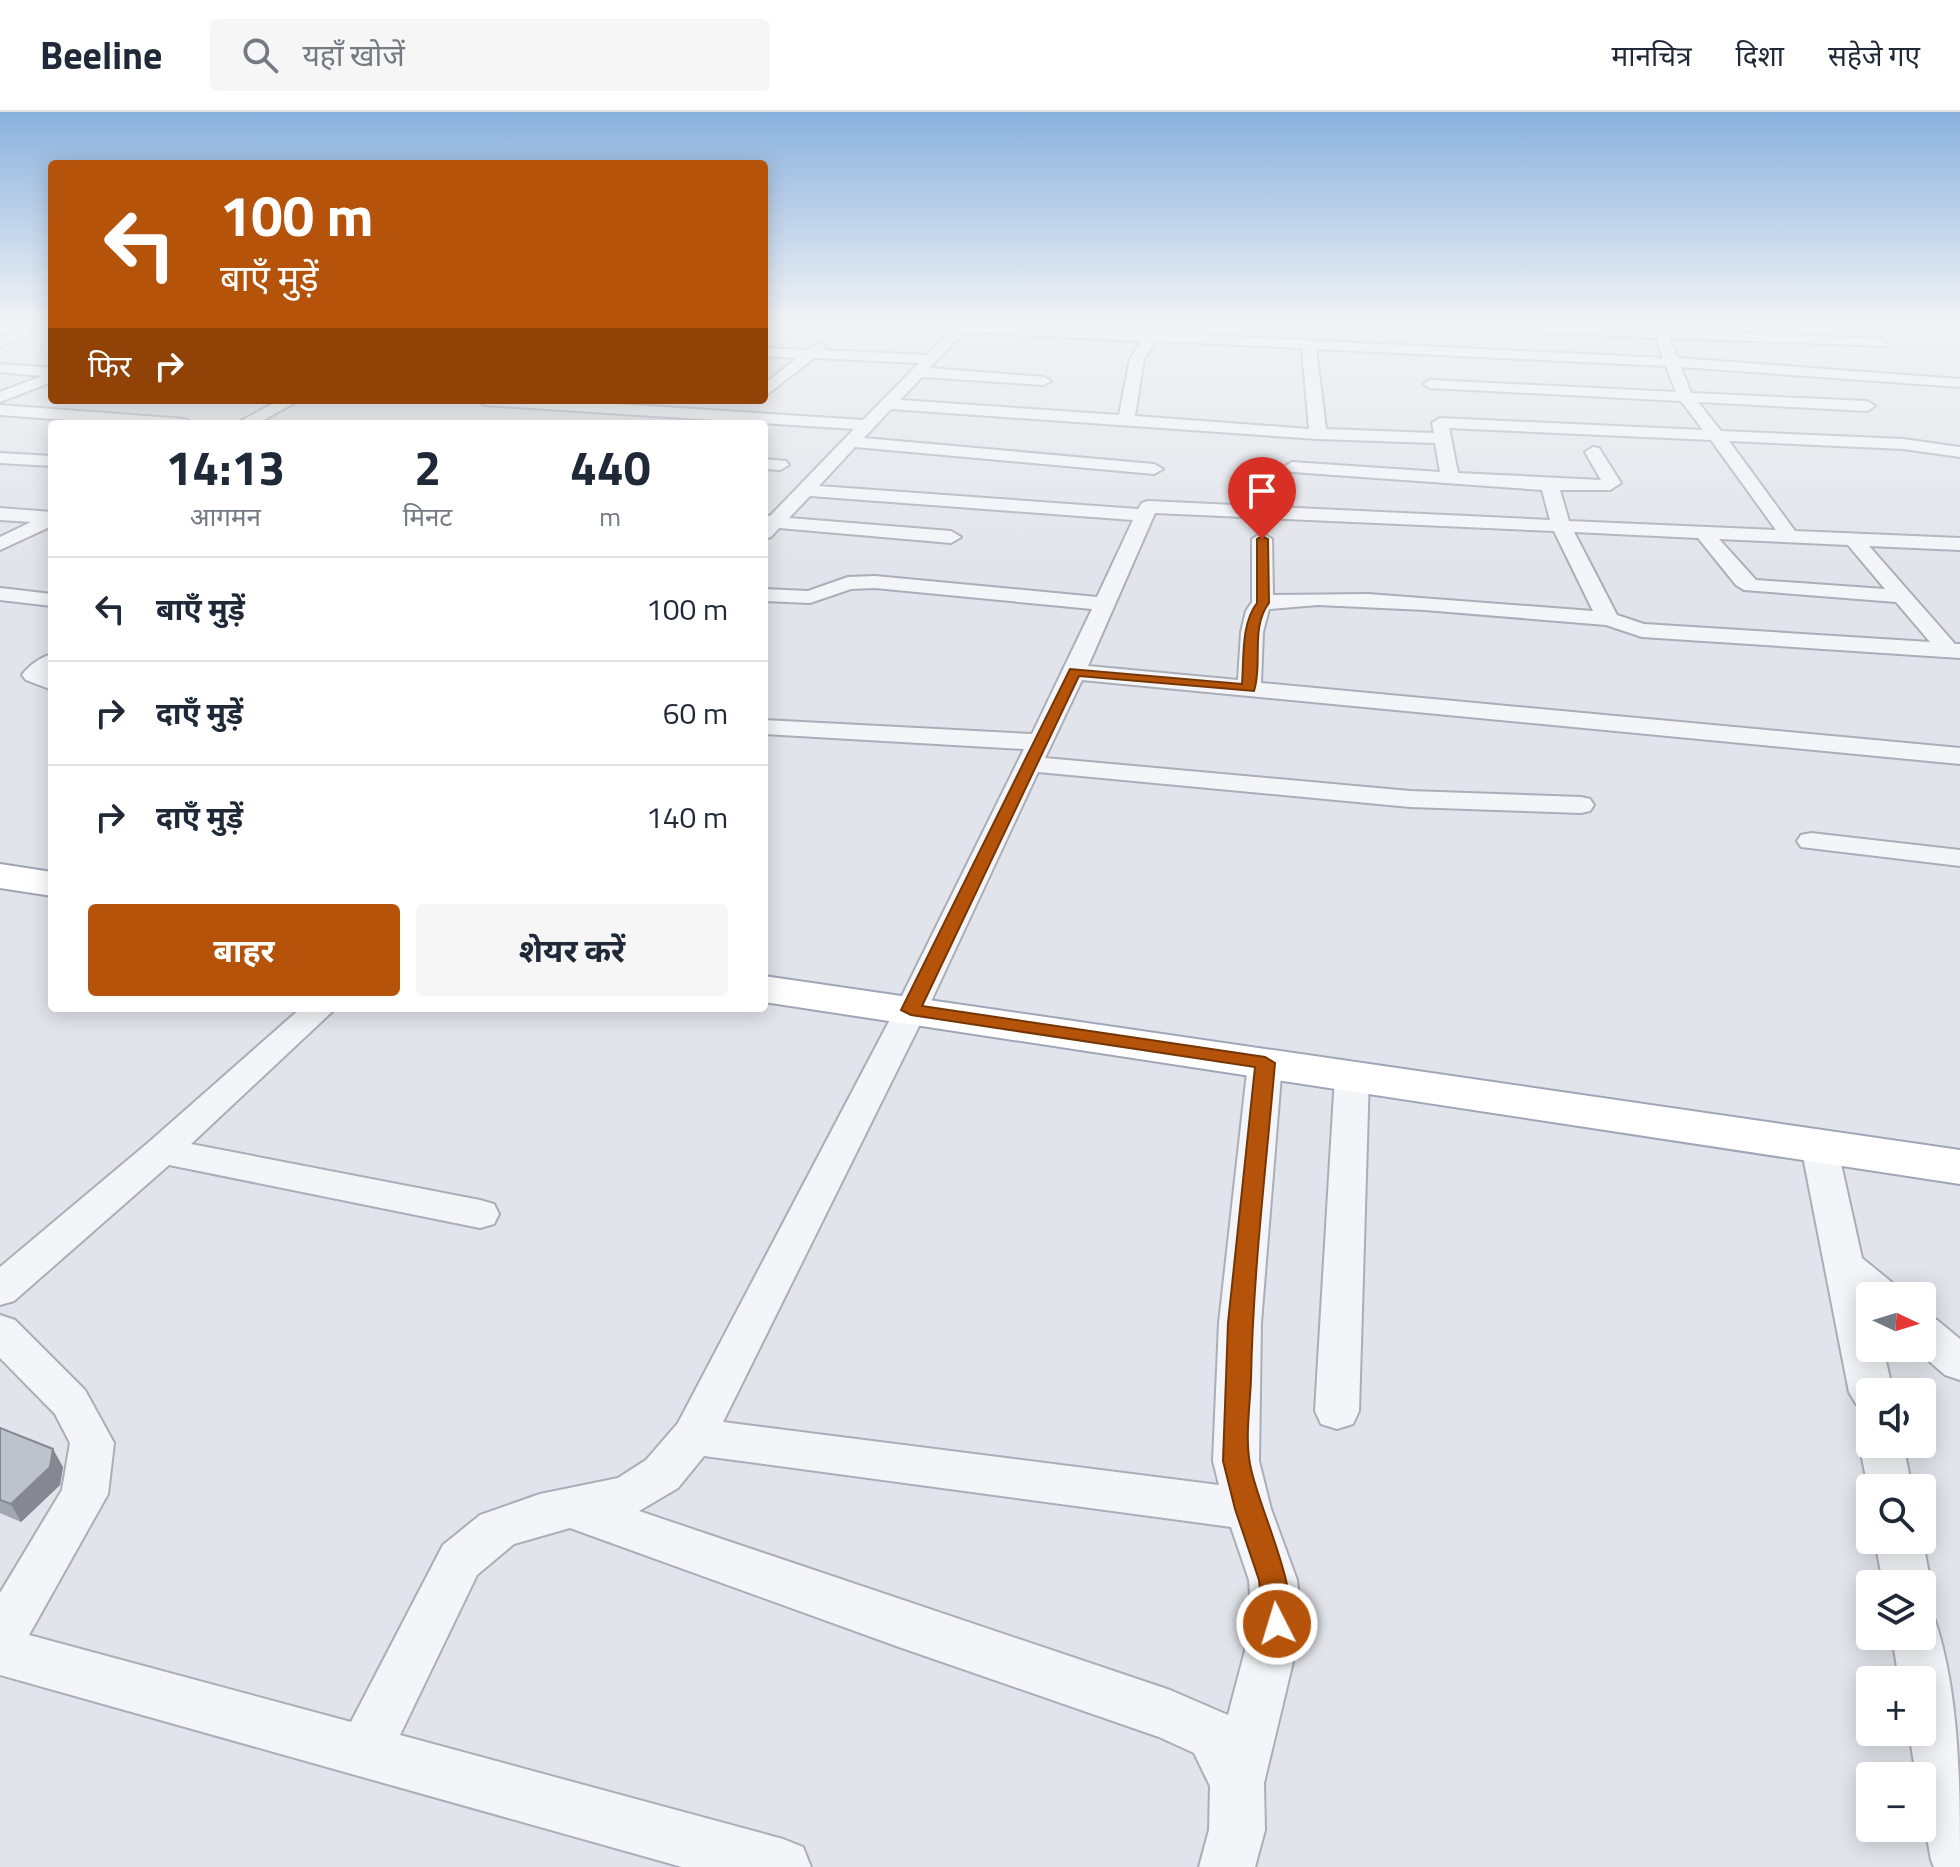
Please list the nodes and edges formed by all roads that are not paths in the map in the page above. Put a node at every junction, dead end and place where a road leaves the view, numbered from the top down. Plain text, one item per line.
1 (1129, 403) edge
2 (1315, 403) edge
3 (1434, 403) edge
4 (1690, 403) edge
5 (1811, 403) edge
6 (284, 404) edge
7 (548, 404) edge
8 (749, 404) edge
9 (889, 404) joint
10 (1867, 406) dead end
11 (0, 410) edge
12 (735, 416) junction
13 (1437, 418) junction
14 (132, 420) edge
15 (251, 420) edge
16 (1126, 422) junction
17 (865, 425) junction
18 (1318, 434) junction
19 (1715, 436) junction
20 (849, 442) junction
21 (1593, 452) dead end
22 (1960, 452) edge
23 (0, 458) edge
24 (48, 461) edge
25 (1292, 467) dead end
26 (1153, 473) junction
27 (1450, 478) junction
28 (1550, 485) junction
29 (807, 490) junction
30 (0, 514) edge
31 (48, 519) edge
32 (48, 521) edge
33 (768, 525) edge
34 (1562, 528) junction
35 (1705, 534) junction
36 (951, 537) dead end
37 (1790, 537) junction
38 (1262, 539) dead end
39 (1854, 540) junction
40 (0, 544) edge
41 (1960, 544) edge
42 (0, 594) edge
43 (768, 595) edge
44 (1902, 596) junction
45 (48, 600) edge
46 (1263, 603) junction
47 (1105, 604) junction
48 (1608, 619) junction
49 (1954, 650) edge
50 (48, 664) edge
51 (1074, 672) junction
52 (48, 681) edge
53 (1249, 688) junction
54 (768, 727) edge
55 (1035, 753) junction
56 (1960, 756) edge
57 (1581, 805) dead end
58 (1811, 841) dead end
59 (1960, 858) edge
60 (0, 876) edge
61 (48, 883) edge
62 (768, 990) edge
63 (911, 1010) junction
64 (316, 1012) edge
65 (1265, 1063) junction
66 (1352, 1076) junction
67 (1819, 1146) junction
68 (162, 1151) junction
69 (1960, 1167) edge
70 (480, 1214) dead end
71 (1847, 1267) junction
72 (1865, 1282) edge
73 (0, 1290) edge
74 (0, 1331) edge
75 (1936, 1343) edge
76 (1960, 1363) edge
77 (1868, 1378) edge
78 (1337, 1411) dead end
79 (694, 1436) junction
80 (572, 1508) junction
81 (1248, 1509) junction
82 (0, 1639) edge
83 (1920, 1650) edge
84 (0, 1651) edge
85 (365, 1751) junction
86 (1237, 1783) junction
87 (1959, 1860) edge
88 (783, 1867) edge
89 (1227, 1867) edge

1 - 16 street
2 - 18 street
3 - 13 street
4 - 19 street
5 - 10 street
6 - 15 street
7 - 12 street
8 - 12 street
9 - 16 street
9 - 17 street
11 - 14 street
12 - 17 street
13 - 18 street
13 - 19 street
13 - 27 street
16 - 26 street
17 - 20 street
18 - 26 street
19 - 22 street
19 - 37 street
20 - 26 street
20 - 29 street
21 - 28 street
23 - 24 street
25 - 27 street
26 - 29 street
26 - 34 street
26 - 47 street
27 - 28 street
28 - 34 street
29 - 33 street
30 - 31 street
32 - 40 street
33 - 36 street
34 - 35 street
34 - 48 street
35 - 37 street
35 - 44 street
37 - 39 street
38 - 46 street
39 - 41 street
39 - 44 street
42 - 45 street
43 - 47 street
44 - 49 street
46 - 48 street
46 - 53 street
47 - 51 street
48 - 49 street
50 - 52 street
51 - 53 street
51 - 55 street
53 - 56 street
54 - 55 street
55 - 57 street
55 - 63 street
58 - 59 street
60 - 61 main road
62 - 63 main road
63 - 65 main road
63 - 79 street
64 - 68 street
65 - 66 main road
65 - 81 street
66 - 67 main road
66 - 78 street
67 - 69 main road
67 - 71 street
68 - 70 street
68 - 73 street
71 - 72 street
71 - 77 street
74 - 82 street
75 - 76 street
79 - 80 street
79 - 81 street
80 - 85 street
80 - 86 street
81 - 86 street
83 - 87 street
84 - 85 street
85 - 88 street
86 - 89 street

